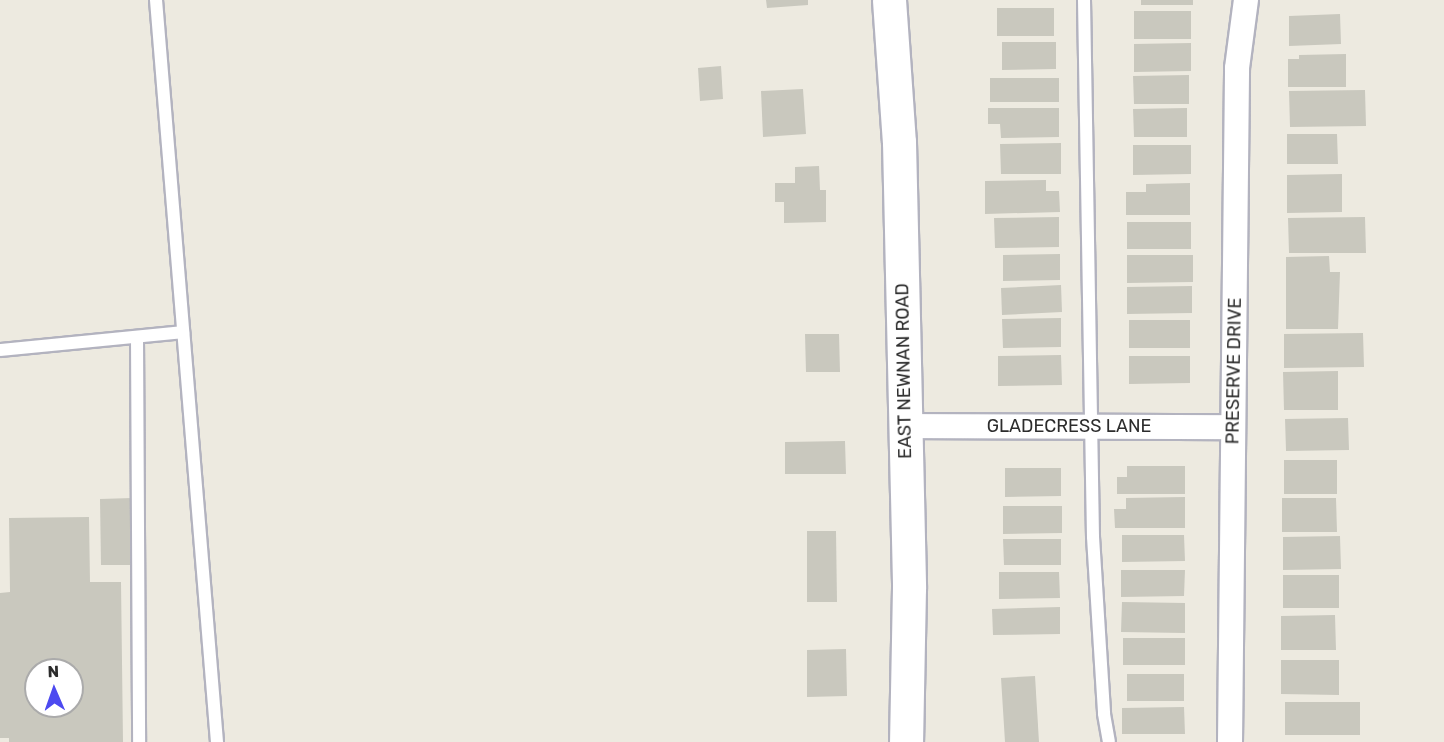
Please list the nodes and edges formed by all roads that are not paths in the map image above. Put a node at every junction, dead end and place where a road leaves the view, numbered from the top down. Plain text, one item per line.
1 (156, 0) edge
2 (889, 0) edge
3 (1084, 0) edge
4 (1246, 0) edge
5 (183, 332) junction
6 (137, 337) junction
7 (0, 350) edge
8 (1093, 425) junction
9 (905, 426) junction
10 (1233, 427) junction
11 (139, 742) edge
12 (217, 742) edge
13 (906, 742) edge
14 (1109, 742) edge
15 (1230, 742) edge

1 - 5 lane
2 - 9 street, EAST NEWNAN ROAD
3 - 8 lane
4 - 10 street, PRESERVE DRIVE
5 - 6 lane
5 - 12 lane
6 - 7 lane
6 - 11 lane
8 - 9 street, GLADECRESS LANE
8 - 10 street, GLADECRESS LANE
8 - 14 lane
9 - 13 street, EAST NEWNAN ROAD
10 - 15 street, PRESERVE DRIVE

